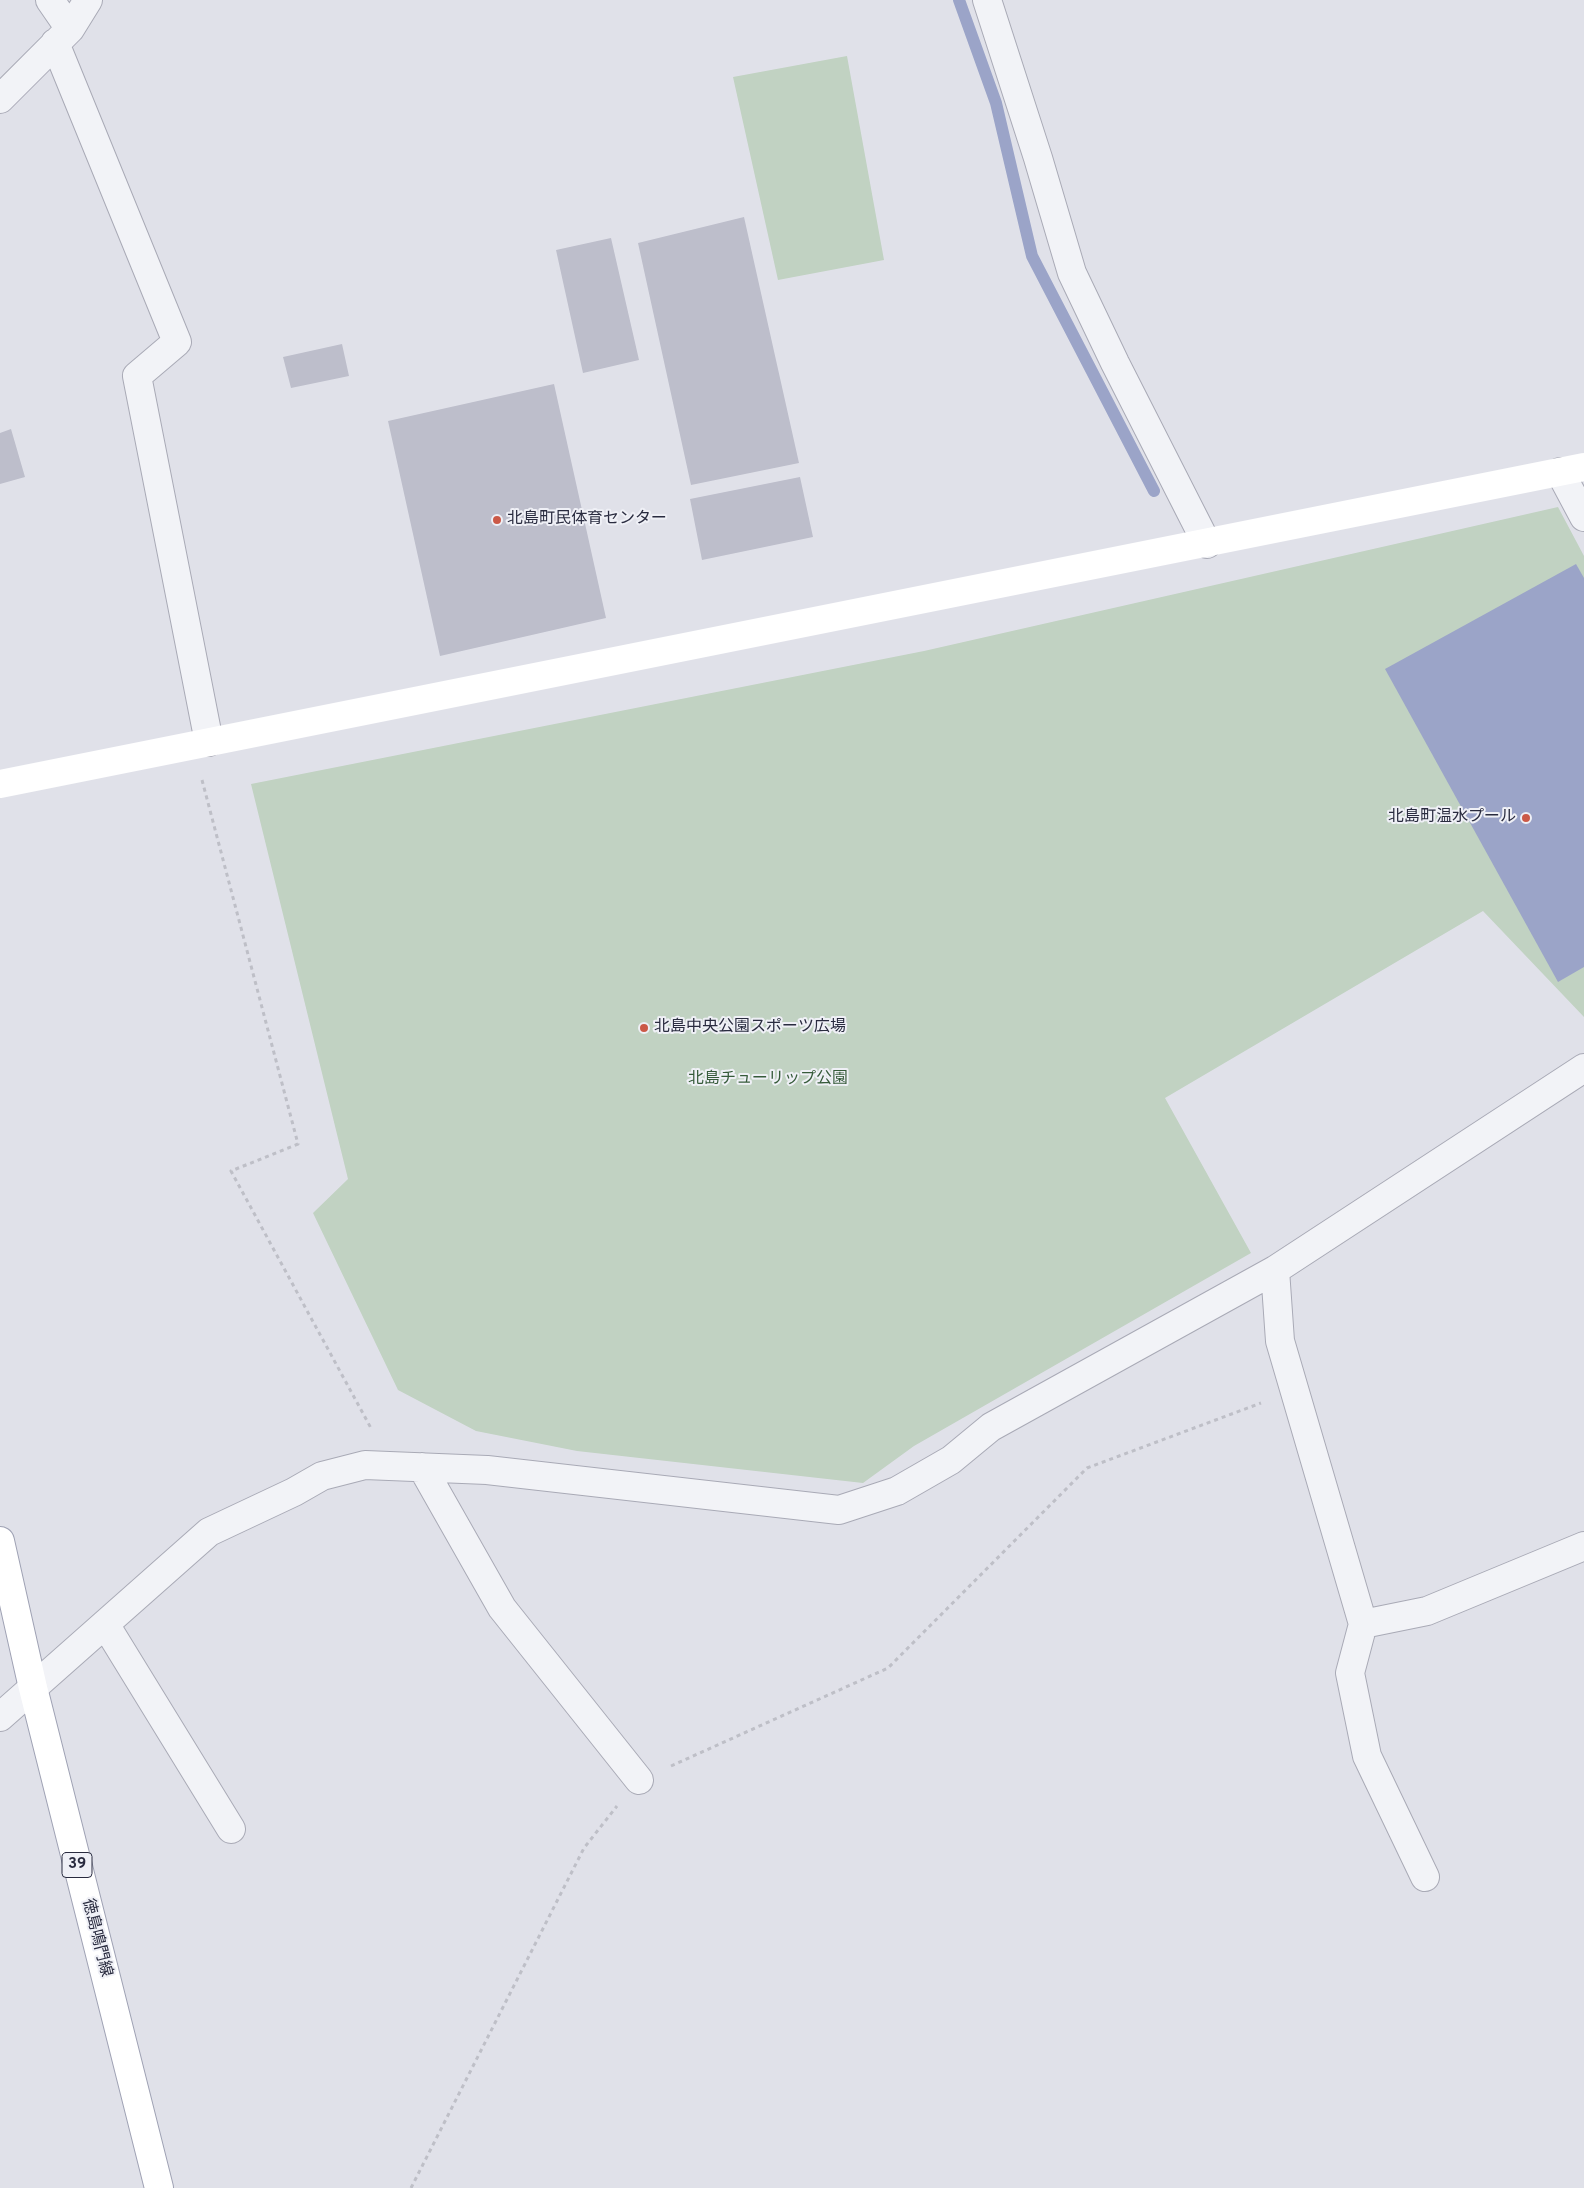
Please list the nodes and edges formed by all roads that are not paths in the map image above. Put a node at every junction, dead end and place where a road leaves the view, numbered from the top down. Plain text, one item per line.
1 (50, 0) edge
2 (88, 0) edge
3 (987, 0) edge
4 (63, 36) junction
5 (0, 99) edge
6 (1572, 470) edge
7 (1584, 517) edge
8 (1207, 544) junction
9 (201, 744) junction
10 (0, 784) edge
11 (1584, 1068) edge
12 (1275, 1270) junction
13 (422, 1467) junction
14 (0, 1541) edge
15 (1584, 1546) edge
16 (105, 1624) junction
17 (1363, 1624) junction
18 (33, 1688) junction
19 (0, 1717) edge
20 (639, 1780) road end
21 (231, 1829) dead end
22 (1425, 1878) dead end
23 (158, 2188) edge

1 - 4 street
2 - 4 street
3 - 8 street
4 - 5 street
4 - 9 street
6 - 7 street
6 - 8 street
8 - 9 street
9 - 10 street
11 - 12 street
12 - 13 street
12 - 17 street
13 - 16 street
13 - 20 street
14 - 18 street, 徳島鳴門線 / 39
15 - 17 street
16 - 18 street
16 - 21 street
17 - 22 street
18 - 19 street
18 - 23 street, 徳島鳴門線 / 39

